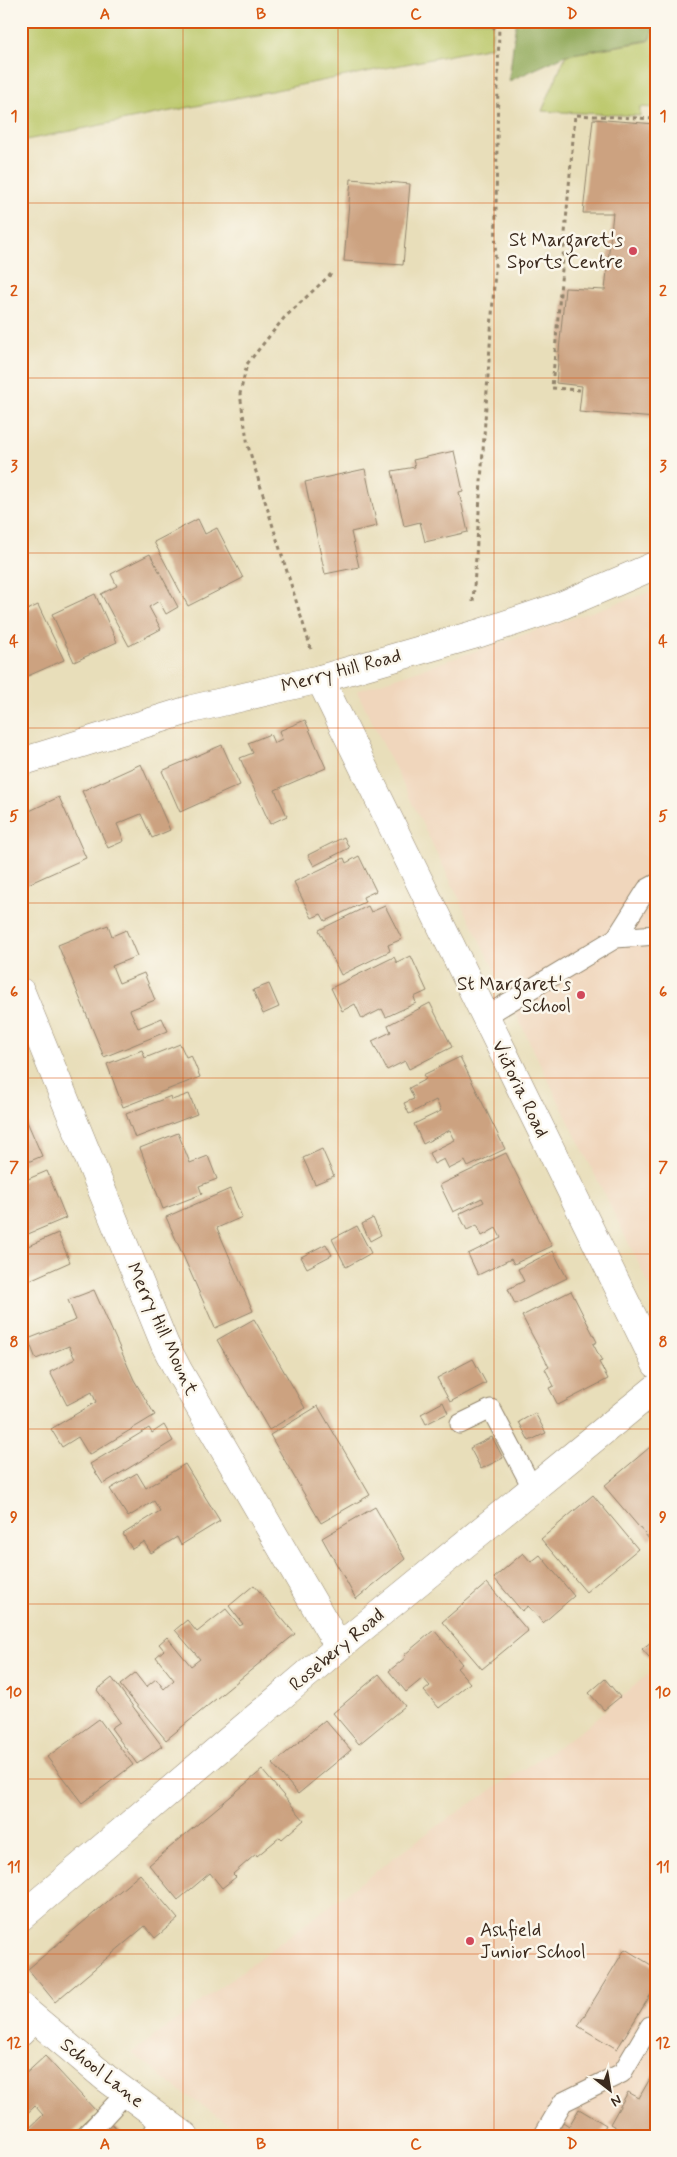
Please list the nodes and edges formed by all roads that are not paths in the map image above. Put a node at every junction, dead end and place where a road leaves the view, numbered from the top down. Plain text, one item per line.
1 (656, 565) edge
2 (320, 679) junction
3 (21, 762) edge
4 (656, 884) edge
5 (656, 935) edge
6 (616, 938) junction
7 (21, 992) edge
8 (484, 1017) junction
9 (656, 1364) edge
10 (656, 1388) edge
11 (460, 1424) dead end
12 (533, 1489) junction
13 (340, 1647) junction
14 (21, 1917) edge
15 (25, 2019) edge
16 (650, 2026) dead end
17 (126, 2093) junction
18 (156, 2127) edge
19 (86, 2136) edge
20 (184, 2136) edge
21 (543, 2136) edge

1 - 2 street, Merry Hill Road
2 - 3 street, Merry Hill Road
2 - 8 street, Victoria Road
4 - 6 lane
5 - 6 lane
6 - 8 lane
7 - 13 street, Merry Hill Mount
8 - 9 street, Victoria Road
10 - 12 street, Rosebery Road
11 - 12 lane
12 - 13 street, Rosebery Road
13 - 14 street, Rosebery Road
15 - 17 street, School Lane
16 - 21 lane
17 - 18 street, School Lane
17 - 19 lane
18 - 20 street, School Lane

